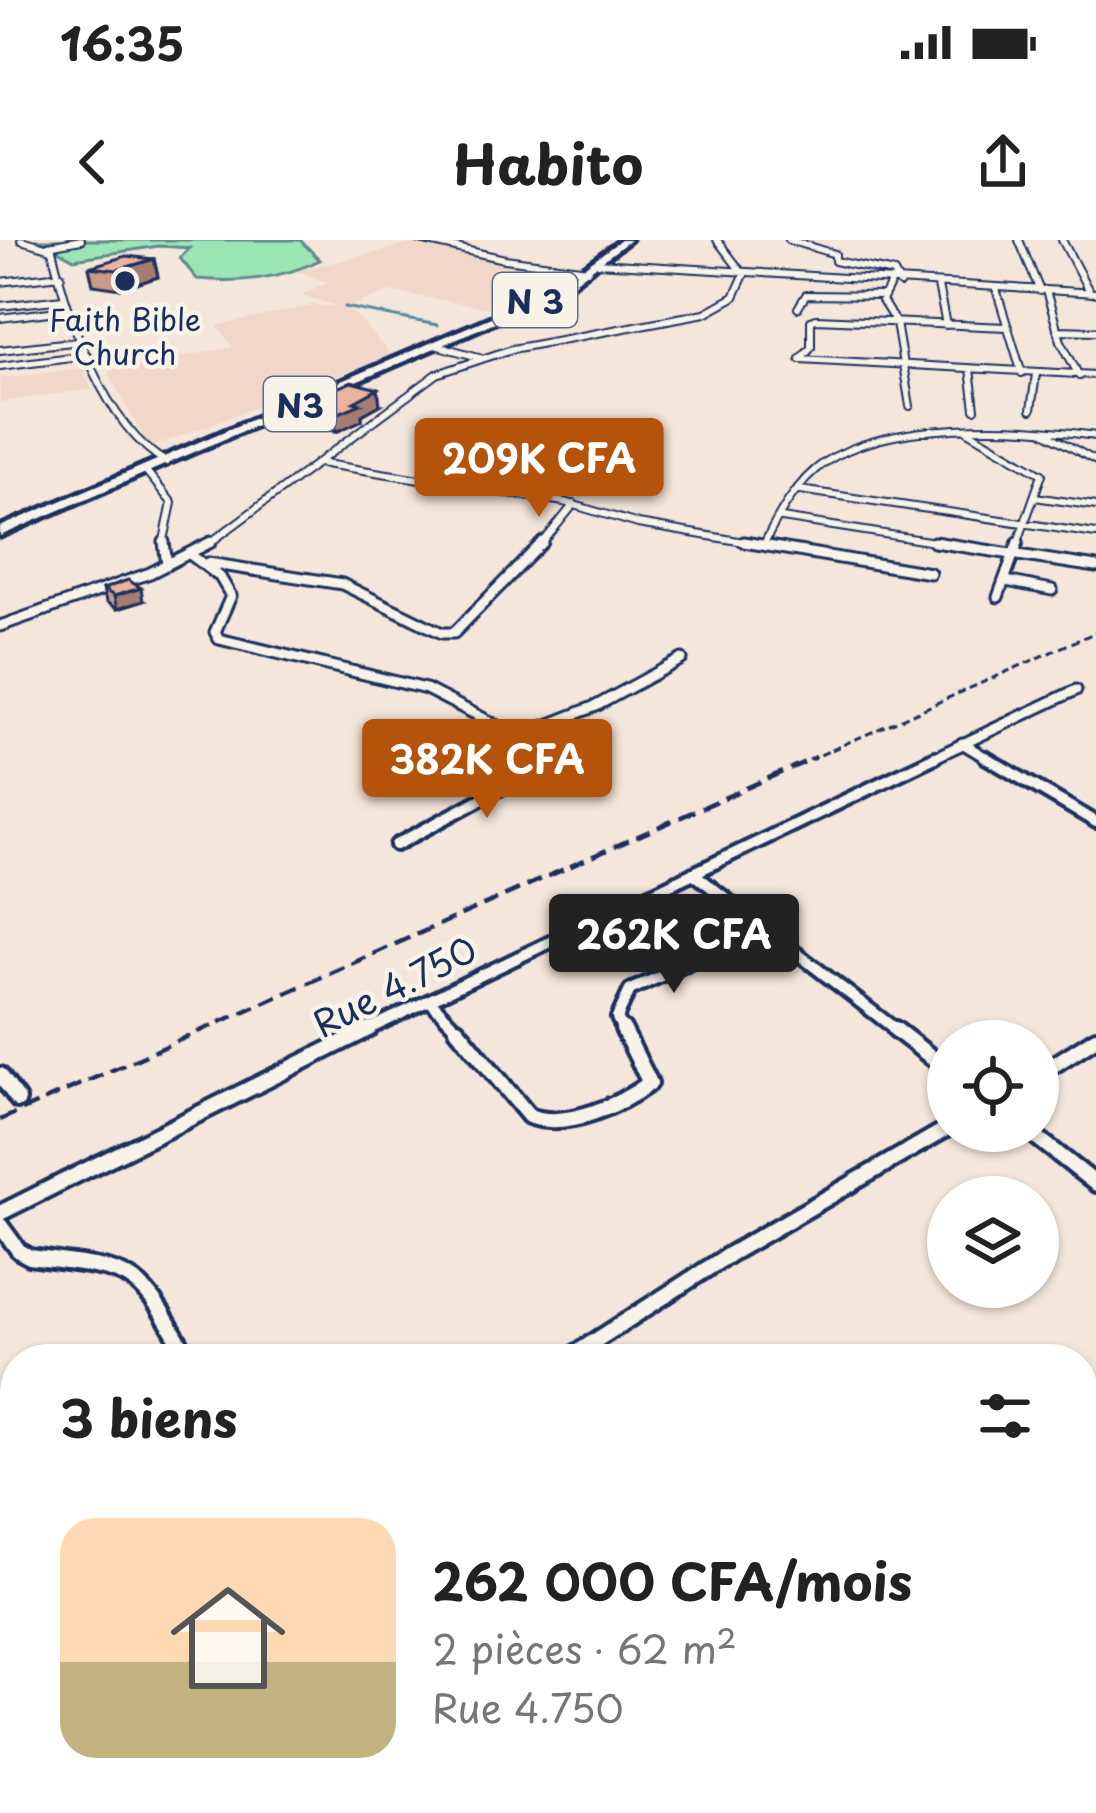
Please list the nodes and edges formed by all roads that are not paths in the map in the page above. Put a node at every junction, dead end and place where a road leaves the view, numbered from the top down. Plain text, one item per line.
1 (21, 240) edge
2 (81, 240) edge
3 (420, 240) edge
4 (626, 240) edge
5 (717, 240) edge
6 (789, 240) edge
7 (1019, 240) edge
8 (1062, 240) edge
9 (48, 246) junction
10 (592, 266) junction
11 (61, 275) junction
12 (744, 275) junction
13 (0, 282) edge
14 (895, 284) junction
15 (938, 286) junction
16 (995, 289) junction
17 (1043, 291) junction
18 (1093, 293) edge
19 (883, 296) junction
20 (63, 299) junction
21 (0, 305) edge
22 (798, 308) dead end
23 (66, 310) junction
24 (0, 318) edge
25 (896, 322) junction
26 (946, 325) junction
27 (1007, 328) junction
28 (1057, 330) junction
29 (1096, 332) edge
30 (81, 341) junction
31 (435, 345) junction
32 (0, 350) edge
33 (87, 356) junction
34 (480, 358) junction
35 (0, 366) edge
36 (902, 366) junction
37 (970, 369) junction
38 (1022, 373) junction
39 (1036, 374) junction
40 (1079, 376) junction
41 (1096, 376) edge
42 (910, 406) dead end
43 (975, 409) dead end
44 (1031, 410) dead end
45 (1096, 425) edge
46 (1040, 429) junction
47 (968, 430) junction
48 (1070, 431) junction
49 (1096, 436) edge
50 (1096, 461) edge
51 (166, 462) junction
52 (319, 463) junction
53 (142, 472) junction
54 (800, 490) junction
55 (1034, 497) junction
56 (574, 504) junction
57 (1096, 506) edge
58 (782, 518) junction
59 (1022, 522) junction
60 (0, 534) edge
61 (1096, 534) edge
62 (764, 544) junction
63 (190, 554) junction
64 (1013, 555) junction
65 (203, 562) junction
66 (167, 565) junction
67 (1096, 567) edge
68 (930, 573) dead end
69 (1006, 581) junction
70 (1052, 590) dead end
71 (998, 597) dead end
72 (0, 626) edge
73 (682, 658) dead end
74 (1076, 689) dead end
75 (522, 734) junction
76 (962, 743) junction
77 (557, 758) junction
78 (595, 777) dead end
79 (1096, 822) edge
80 (395, 845) dead end
81 (693, 873) junction
82 (766, 929) junction
83 (431, 1002) junction
84 (1096, 1038) edge
85 (927, 1054) edge
86 (1059, 1062) edge
87 (0, 1075) edge
88 (18, 1100) dead end
89 (927, 1140) edge
90 (1056, 1152) edge
91 (1096, 1184) edge
92 (0, 1213) edge
93 (0, 1225) edge
94 (180, 1344) edge
95 (590, 1344) edge

1 - 9 street
2 - 9 street
3 - 10 street
4 - 10 highway, N 3
5 - 12 street
6 - 14 street
7 - 17 street
8 - 18 street
9 - 11 street
10 - 12 street
10 - 31 highway, N 3
11 - 13 street
11 - 20 street
12 - 14 street
12 - 34 street
14 - 15 street
14 - 19 street
15 - 16 street
15 - 26 street
16 - 17 street
16 - 27 street
17 - 18 street
17 - 28 street
19 - 22 street
19 - 25 street
20 - 21 street
20 - 23 street
23 - 24 street
23 - 30 street
25 - 26 street
25 - 36 street
25 - 36 street
26 - 27 street
27 - 38 street
28 - 29 street
28 - 40 street
30 - 32 street
30 - 33 street
31 - 34 street
31 - 51 highway, N3
33 - 35 street
33 - 51 street
34 - 52 street
36 - 37 street
36 - 42 street
37 - 38 street
37 - 43 street
38 - 39 street
39 - 40 street
39 - 44 street
40 - 41 street
45 - 48 street
46 - 47 street
46 - 48 street
46 - 50 street
47 - 54 street
47 - 55 street
48 - 49 street
51 - 53 highway
52 - 56 street
52 - 63 street
53 - 60 highway
53 - 66 street
54 - 58 street
54 - 59 street
55 - 57 street
55 - 59 street
56 - 62 street
56 - 65 street
58 - 62 street
58 - 64 street
59 - 61 street
59 - 64 street
62 - 68 street
63 - 65 street
63 - 66 street
64 - 67 street
64 - 69 street
65 - 75 street
66 - 72 street
69 - 70 street
69 - 71 street
73 - 75 street
74 - 76 street, Rue 4.750
75 - 77 street
76 - 79 street
76 - 81 street, Rue 4.750
77 - 78 street
77 - 80 street
81 - 82 street
81 - 83 street, Rue 4.750
82 - 83 street
82 - 85 street
83 - 92 street, Rue 4.750
84 - 86 street
87 - 88 street
89 - 95 street
90 - 91 street
93 - 94 street

